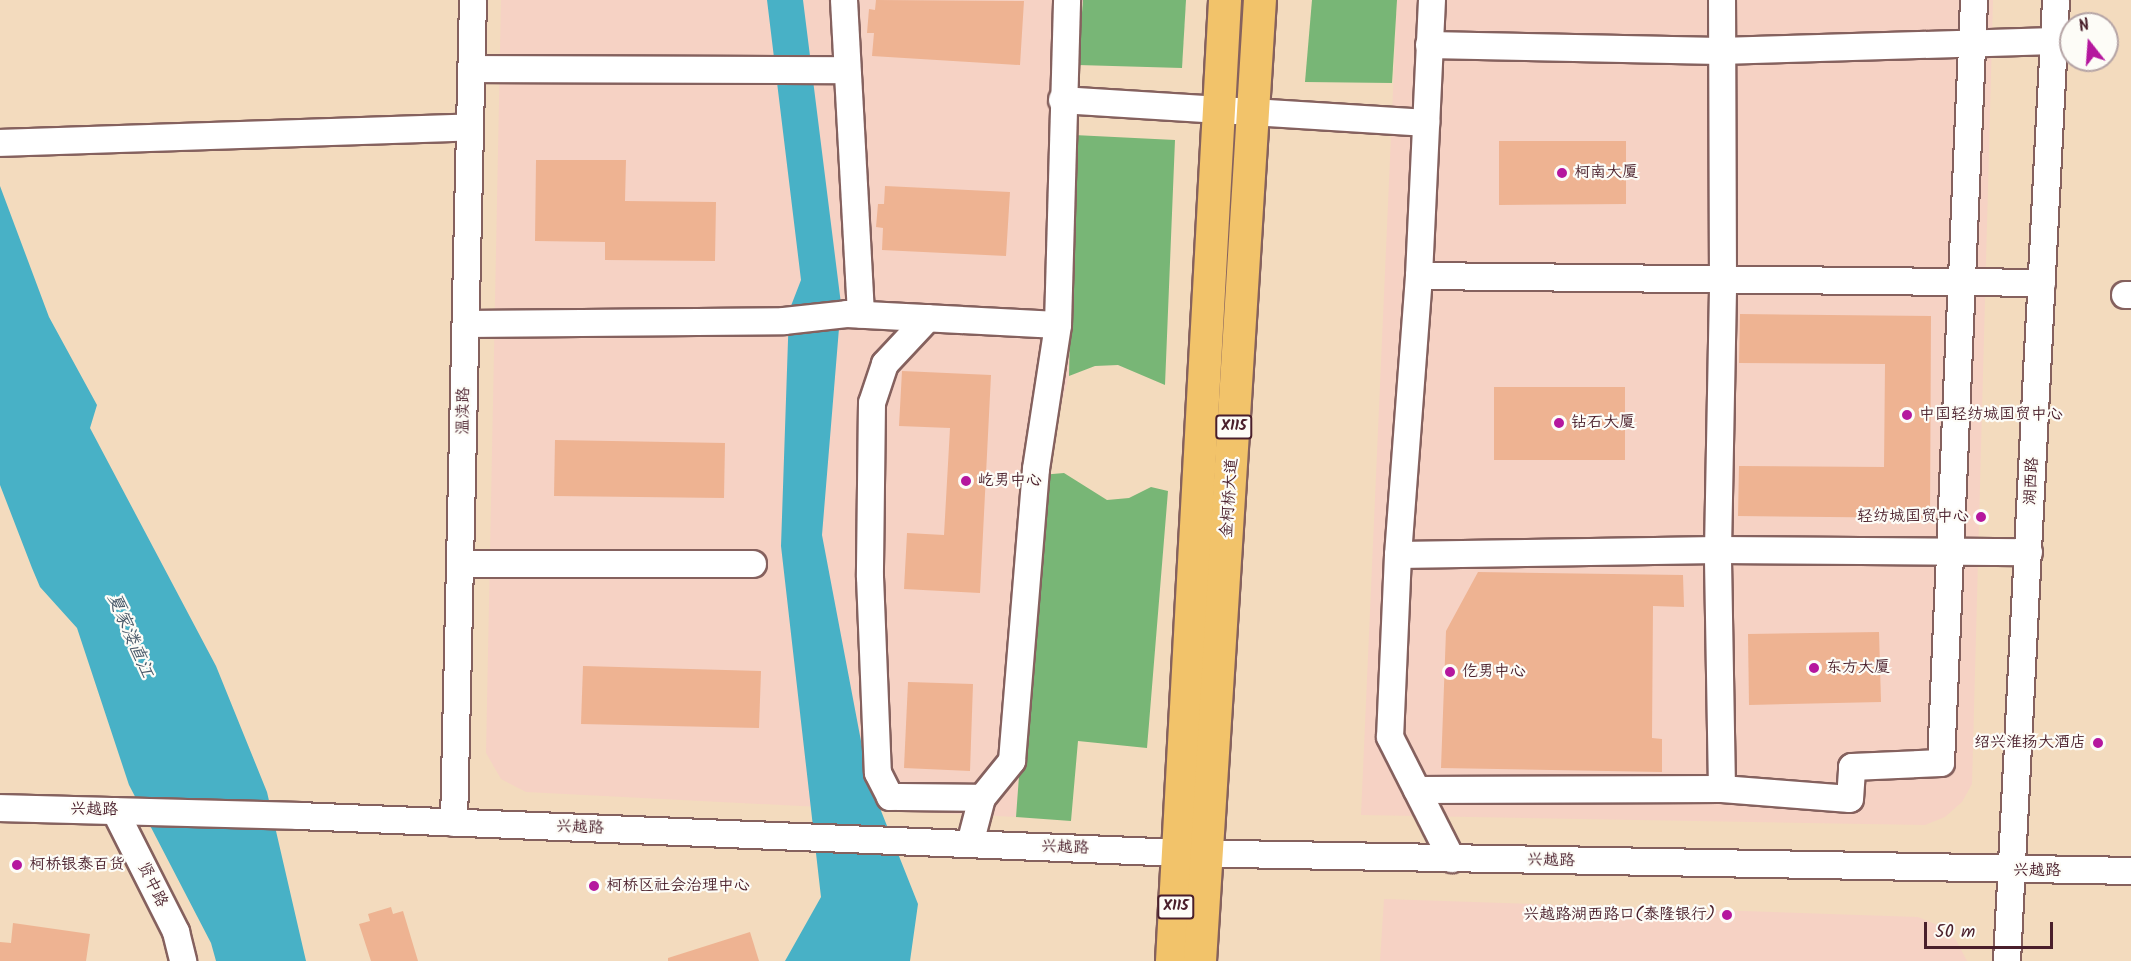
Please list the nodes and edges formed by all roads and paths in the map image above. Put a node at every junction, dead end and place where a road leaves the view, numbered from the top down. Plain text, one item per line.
1 (473, 0) edge
2 (844, 0) edge
3 (1066, 0) edge
4 (1225, 0) edge
5 (1260, 0) edge
6 (1432, 0) edge
7 (1722, 0) edge
8 (1974, 0) edge
9 (2056, 0) edge
10 (2054, 41) junction
11 (1971, 44) junction
12 (1429, 45) junction
13 (1720, 51) junction
14 (472, 69) junction
15 (836, 70) junction
16 (1062, 100) junction
17 (1219, 111) junction
18 (1253, 113) junction
19 (1426, 123) junction
20 (470, 127) junction
21 (2, 143) edge
22 (1419, 276) junction
23 (1723, 280) junction
24 (1962, 282) junction
25 (2042, 283) junction
26 (854, 315) junction
27 (928, 318) junction
28 (466, 324) junction
29 (1058, 325) junction
30 (1718, 550) junction
31 (1950, 552) junction
32 (2029, 552) junction
33 (1398, 555) junction
34 (460, 564) junction
35 (753, 564) dead end
36 (1722, 789) junction
37 (1417, 790) junction
38 (982, 798) junction
39 (0, 808) edge
40 (123, 811) junction
41 (454, 823) junction
42 (970, 844) junction
43 (1193, 854) junction
44 (1452, 859) junction
45 (2013, 871) junction
46 (2131, 871) edge
47 (183, 961) edge
48 (1172, 961) edge
49 (1200, 961) edge
50 (2007, 961) edge

1 - 14 street, 温渎路
2 - 15 street
3 - 16 street
4 - 17 main road, 金柯桥大道 / X115
5 - 18 main road, 金柯桥大道 / X115
6 - 12 street
7 - 13 street
8 - 11 street
9 - 10 street, 湖西路
10 - 11 street
10 - 25 street, 湖西路
11 - 13 street
11 - 24 street
12 - 13 street
12 - 19 street
13 - 23 street
14 - 15 street
14 - 20 street, 温渎路
15 - 26 street
16 - 17 street
16 - 29 street
17 - 18 street
17 - 43 main road, 金柯桥大道 / X115
18 - 19 street
18 - 43 main road, 金柯桥大道 / X115
19 - 22 street
20 - 21 street
20 - 28 street, 温渎路
22 - 23 street
22 - 33 street
23 - 24 street
23 - 30 street
24 - 25 street
24 - 31 street
25 - 32 street, 湖西路
26 - 27 street
26 - 28 street
27 - 29 street
27 - 38 street
28 - 34 street, 温渎路
29 - 38 street
30 - 31 street
30 - 33 street
30 - 36 street
31 - 32 street
31 - 36 street
32 - 45 street, 湖西路
33 - 37 street
34 - 35 street
34 - 41 street, 温渎路
36 - 37 street
37 - 44 street
38 - 42 street
39 - 40 street, 兴越路
40 - 41 street, 兴越路
40 - 47 street, 贤中路
41 - 42 street, 兴越路
42 - 43 street, 兴越路
43 - 44 street, 兴越路
43 - 48 main road, 金柯桥大道 / X115
43 - 49 main road, 金柯桥大道 / X115
44 - 45 street, 兴越路
45 - 46 street, 兴越路
45 - 50 street, 湖西路

